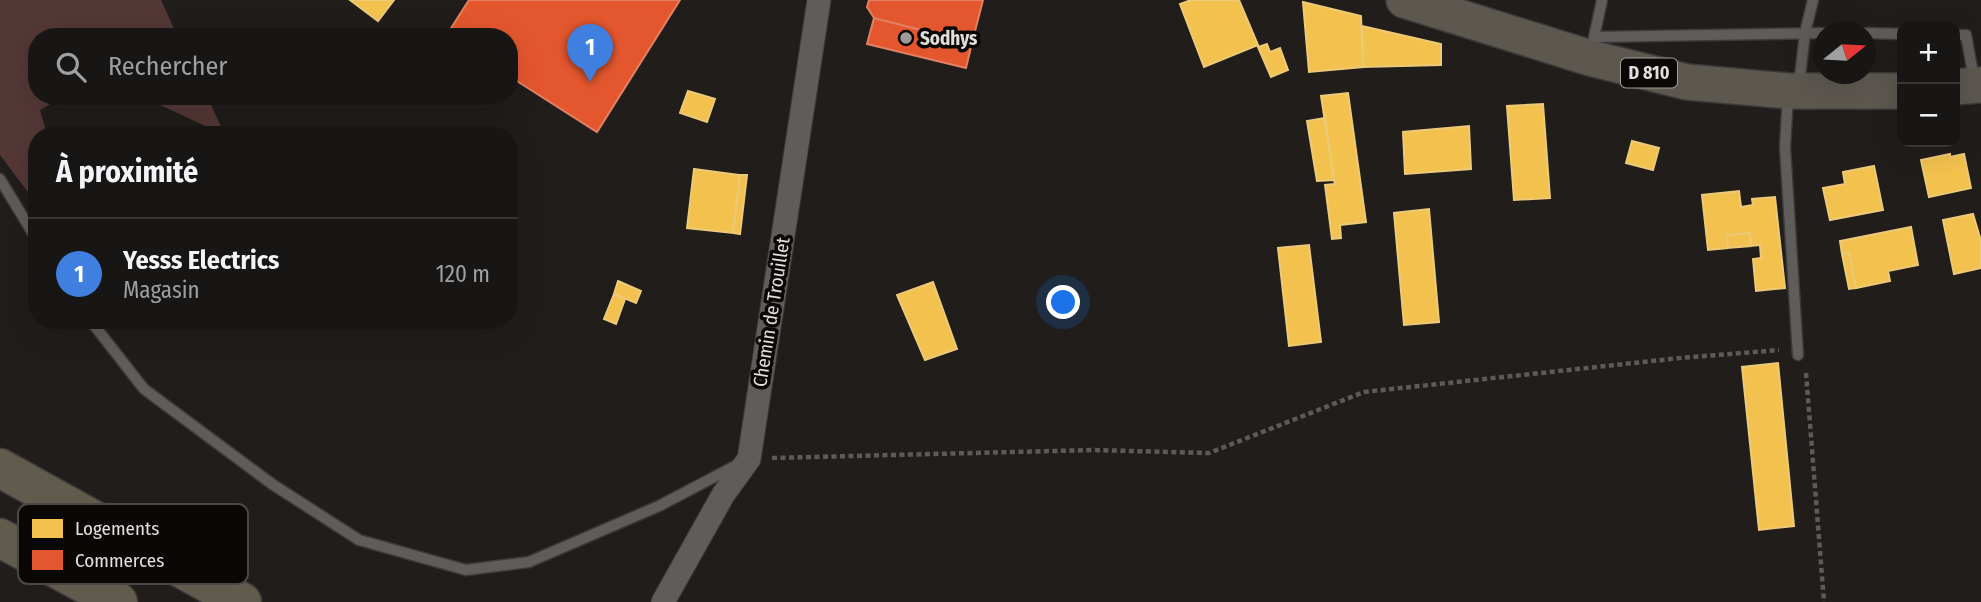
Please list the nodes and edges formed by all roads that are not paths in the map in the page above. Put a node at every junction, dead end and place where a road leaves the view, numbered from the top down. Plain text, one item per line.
1 (819, 0) edge
2 (1404, 0) edge
3 (1602, 0) edge
4 (1813, 0) edge
5 (1805, 33) junction
6 (1813, 33) edge
7 (1876, 33) edge
8 (1897, 34) edge
9 (1960, 35) edge
10 (1592, 48) junction
11 (1970, 86) edge
12 (1793, 91) junction
13 (1897, 91) edge
14 (0, 179) edge
15 (28, 225) edge
16 (97, 329) edge
17 (1798, 355) road end
18 (748, 459) junction
19 (0, 468) edge
20 (65, 504) edge
21 (0, 538) edge
22 (18, 548) edge
23 (85, 584) edge
24 (209, 584) edge
25 (118, 602) edge
26 (242, 602) edge
27 (663, 602) edge

1 - 18 street, Chemin de Trouillet
2 - 10 main road, D 810
3 - 10 lane
4 - 5 lane
5 - 6 lane
5 - 10 lane
5 - 12 lane
7 - 8 lane
9 - 11 lane
10 - 12 main road, D 810
12 - 13 main road, D 810
12 - 17 lane
14 - 15 lane
16 - 18 lane
18 - 27 street, Chemin de Trouillet
19 - 20 highway
21 - 22 highway
23 - 25 highway
24 - 26 highway

